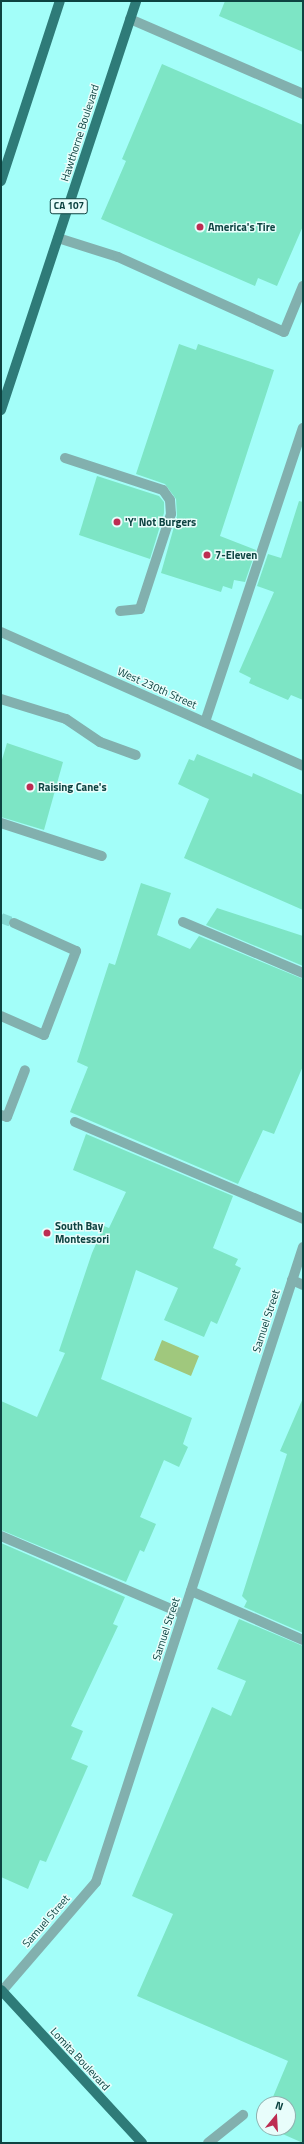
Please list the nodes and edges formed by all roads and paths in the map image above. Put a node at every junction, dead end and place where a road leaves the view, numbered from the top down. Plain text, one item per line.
1 (60, 1) edge
2 (136, 1) edge
3 (130, 19) junction
4 (303, 94) edge
5 (1, 181) edge
6 (58, 238) junction
7 (303, 286) edge
8 (1, 410) edge
9 (303, 428) edge
10 (65, 458) dead end
11 (120, 611) dead end
12 (1, 632) edge
13 (1, 701) edge
14 (205, 722) junction
15 (136, 755) dead end
16 (303, 766) edge
17 (1, 823) edge
18 (102, 856) dead end
19 (183, 922) dead end
20 (14, 923) tunnel mouth
21 (303, 973) edge
22 (1, 1016) edge
23 (25, 1070) dead end
24 (1, 1115) edge
25 (75, 1122) dead end
26 (303, 1219) edge
27 (303, 1247) edge
28 (292, 1280) junction
29 (303, 1285) edge
30 (1, 1536) edge
31 (191, 1591) junction
32 (183, 1614) junction
33 (303, 1640) edge
34 (1, 1991) edge
35 (243, 2115) dead end
36 (142, 2143) edge
37 (208, 2143) edge

1 - 5 main road
2 - 3 main road, Hawthorne Boulevard / CA 107
3 - 4 street
3 - 6 main road, Hawthorne Boulevard / CA 107
6 - 7 street
6 - 8 main road, Hawthorne Boulevard / CA 107
9 - 14 street
10 - 11 street
12 - 14 street, West 230th Street
13 - 15 street
14 - 16 street, West 230th Street
17 - 18 street
19 - 21 street
20 - 22 street
23 - 24 street
25 - 26 street
27 - 28 street, Samuel Street
28 - 29 street
28 - 31 street, Samuel Street
30 - 32 street
31 - 32 street, Samuel Street
31 - 33 street
32 - 34 street, Samuel Street
34 - 36 main road, Lomita Boulevard
35 - 37 street

